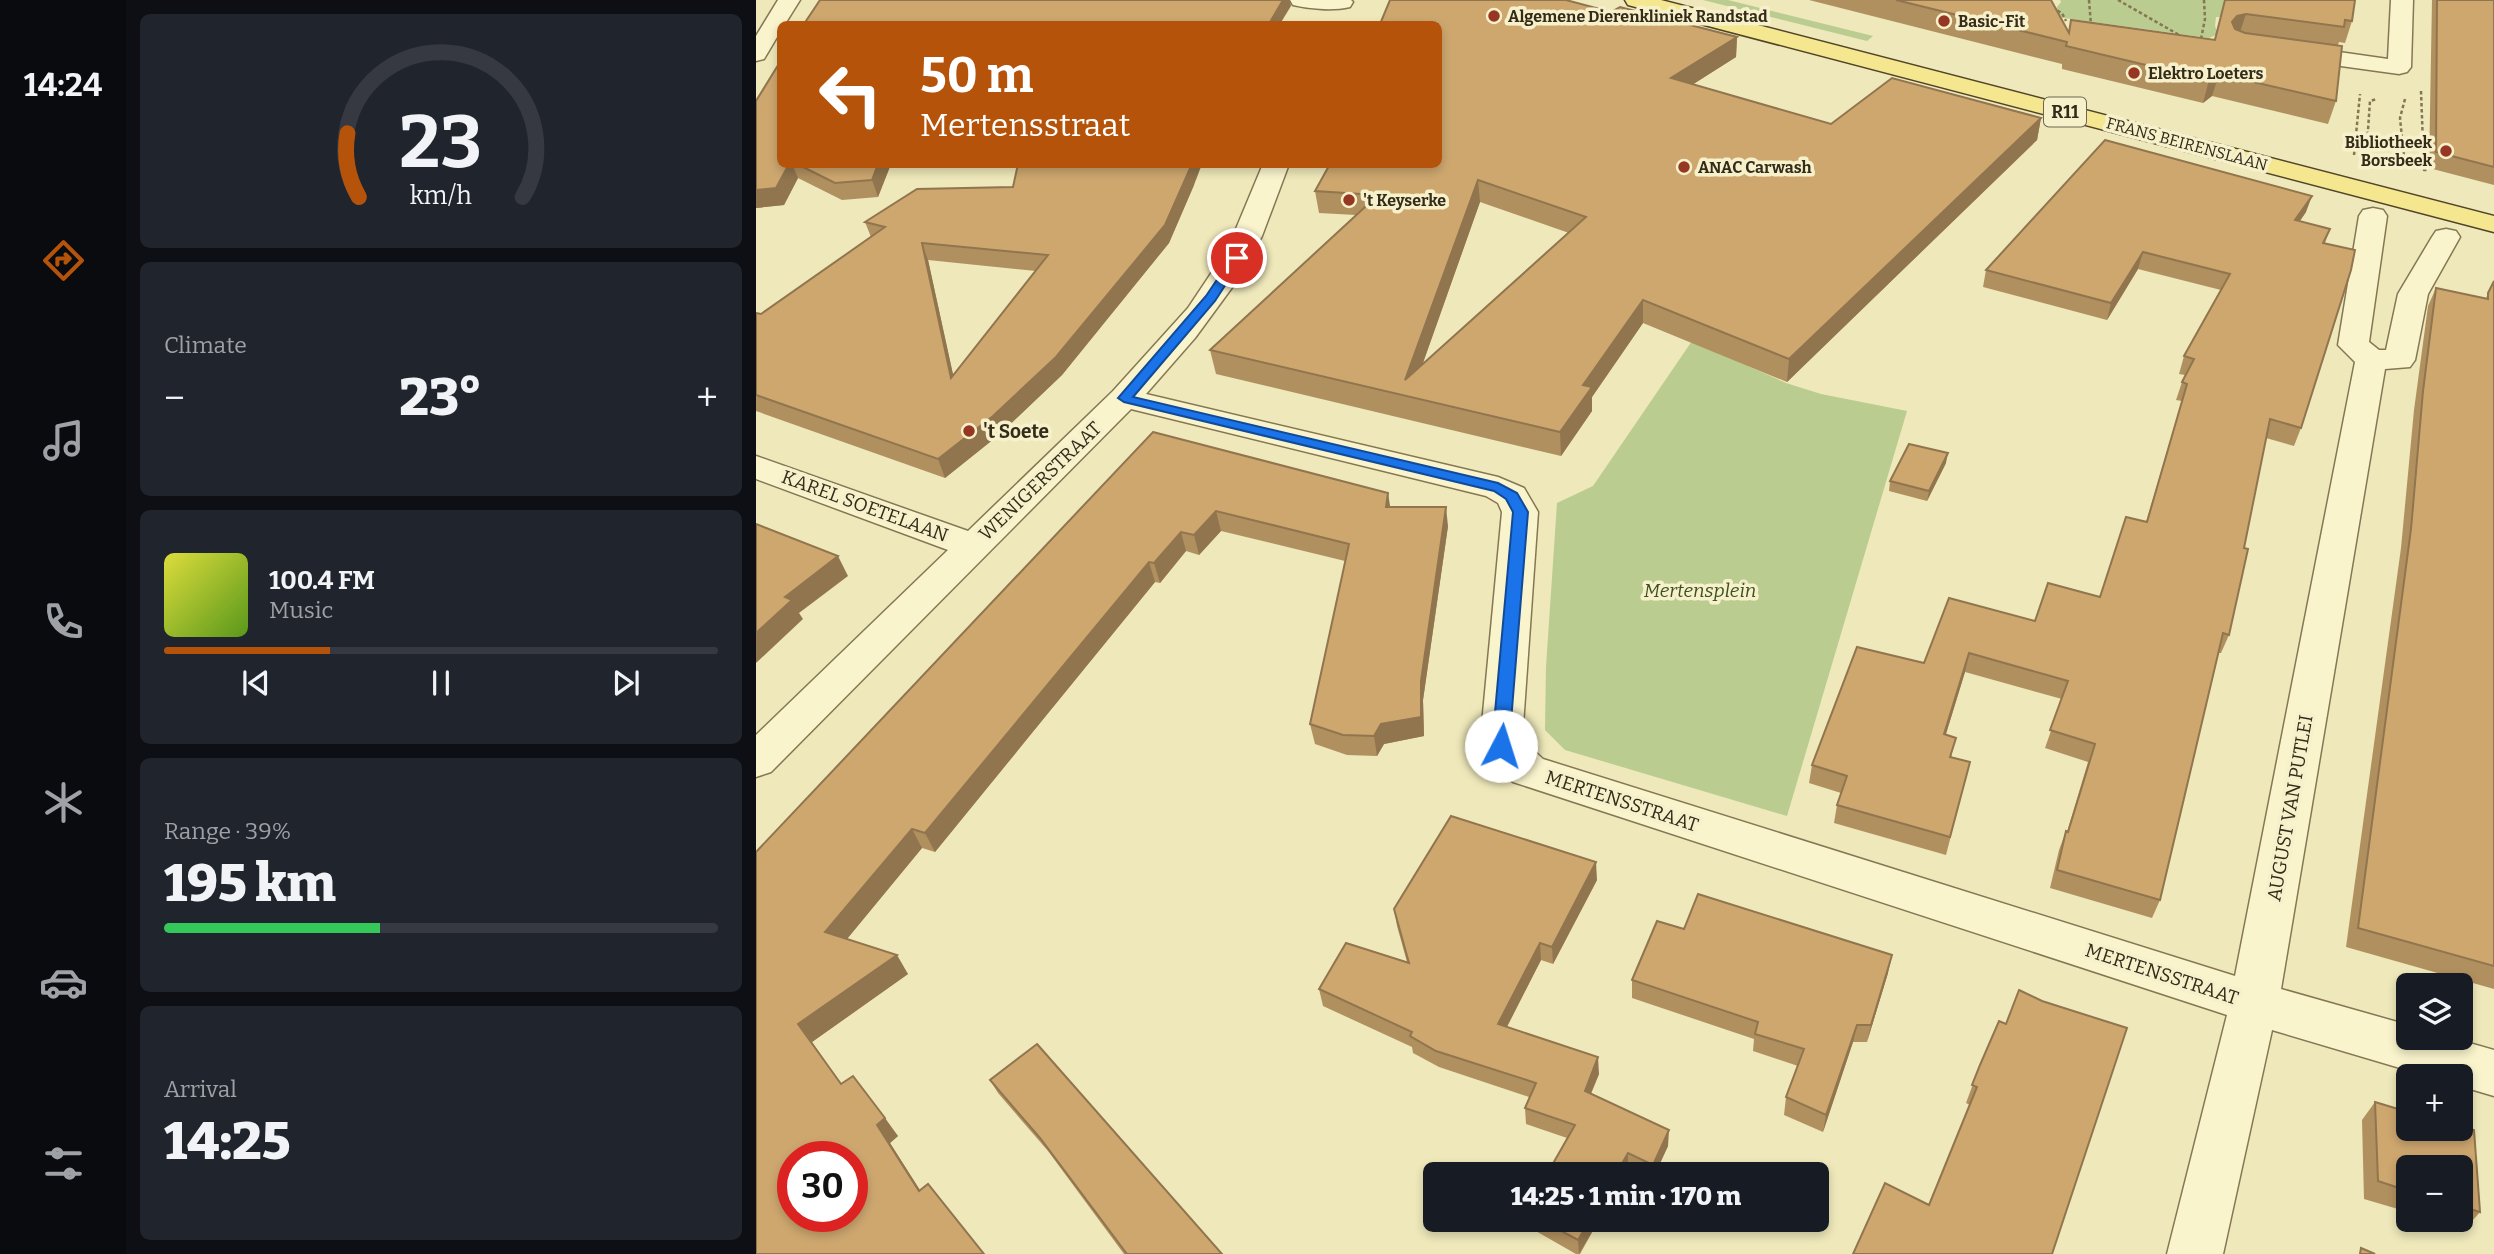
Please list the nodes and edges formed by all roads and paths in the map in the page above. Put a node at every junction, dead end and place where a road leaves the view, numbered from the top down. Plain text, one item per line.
1 (789, 0) edge
2 (1301, 0) edge
3 (1636, 0) edge
4 (2089, 0) edge
5 (2118, 0) edge
6 (2204, 0) edge
7 (2402, 0) edge
8 (1343, 1) edge
9 (2050, 8) edge
10 (1336, 21) edge
11 (2066, 21) edge
12 (2091, 25) edge
13 (2183, 37) edge
14 (2201, 39) edge
15 (2266, 48) edge
16 (756, 54) edge
17 (2363, 62) junction
18 (2399, 66) junction
19 (2384, 97) dead end
20 (2395, 97) dead end
21 (2354, 157) dead end
22 (2365, 166) dead end
23 (1274, 168) edge
24 (2434, 172) edge
25 (2406, 178) dead end
26 (2373, 216) dead end
27 (2494, 224) edge
28 (2446, 237) dead end
29 (2371, 359) junction
30 (1124, 398) junction
31 (756, 467) edge
32 (974, 545) junction
33 (756, 761) edge
34 (2254, 1003) junction
35 (2494, 1073) edge
36 (2194, 1254) edge

1 - 16 street
2 - 8 street
3 - 27 main road, FRANS BEIRENSLAAN / R11
4 - 12 path
5 - 13 path
6 - 14 path
7 - 18 street
8 - 10 street
9 - 11 path
15 - 17 street
17 - 18 street
17 - 21 path
18 - 24 path
19 - 22 path
20 - 25 path
23 - 30 street, WENIGERSTRAAT
26 - 29 street
28 - 29 street
29 - 34 street, AUGUST VAN PUTLEI
30 - 32 street, WENIGERSTRAAT
30 - 34 street, MERTENSSTRAAT
31 - 32 street, KAREL SOETELAAN
32 - 33 street, WENIGERSTRAAT
34 - 35 street
34 - 36 street, AUGUST VAN PUTLEI

